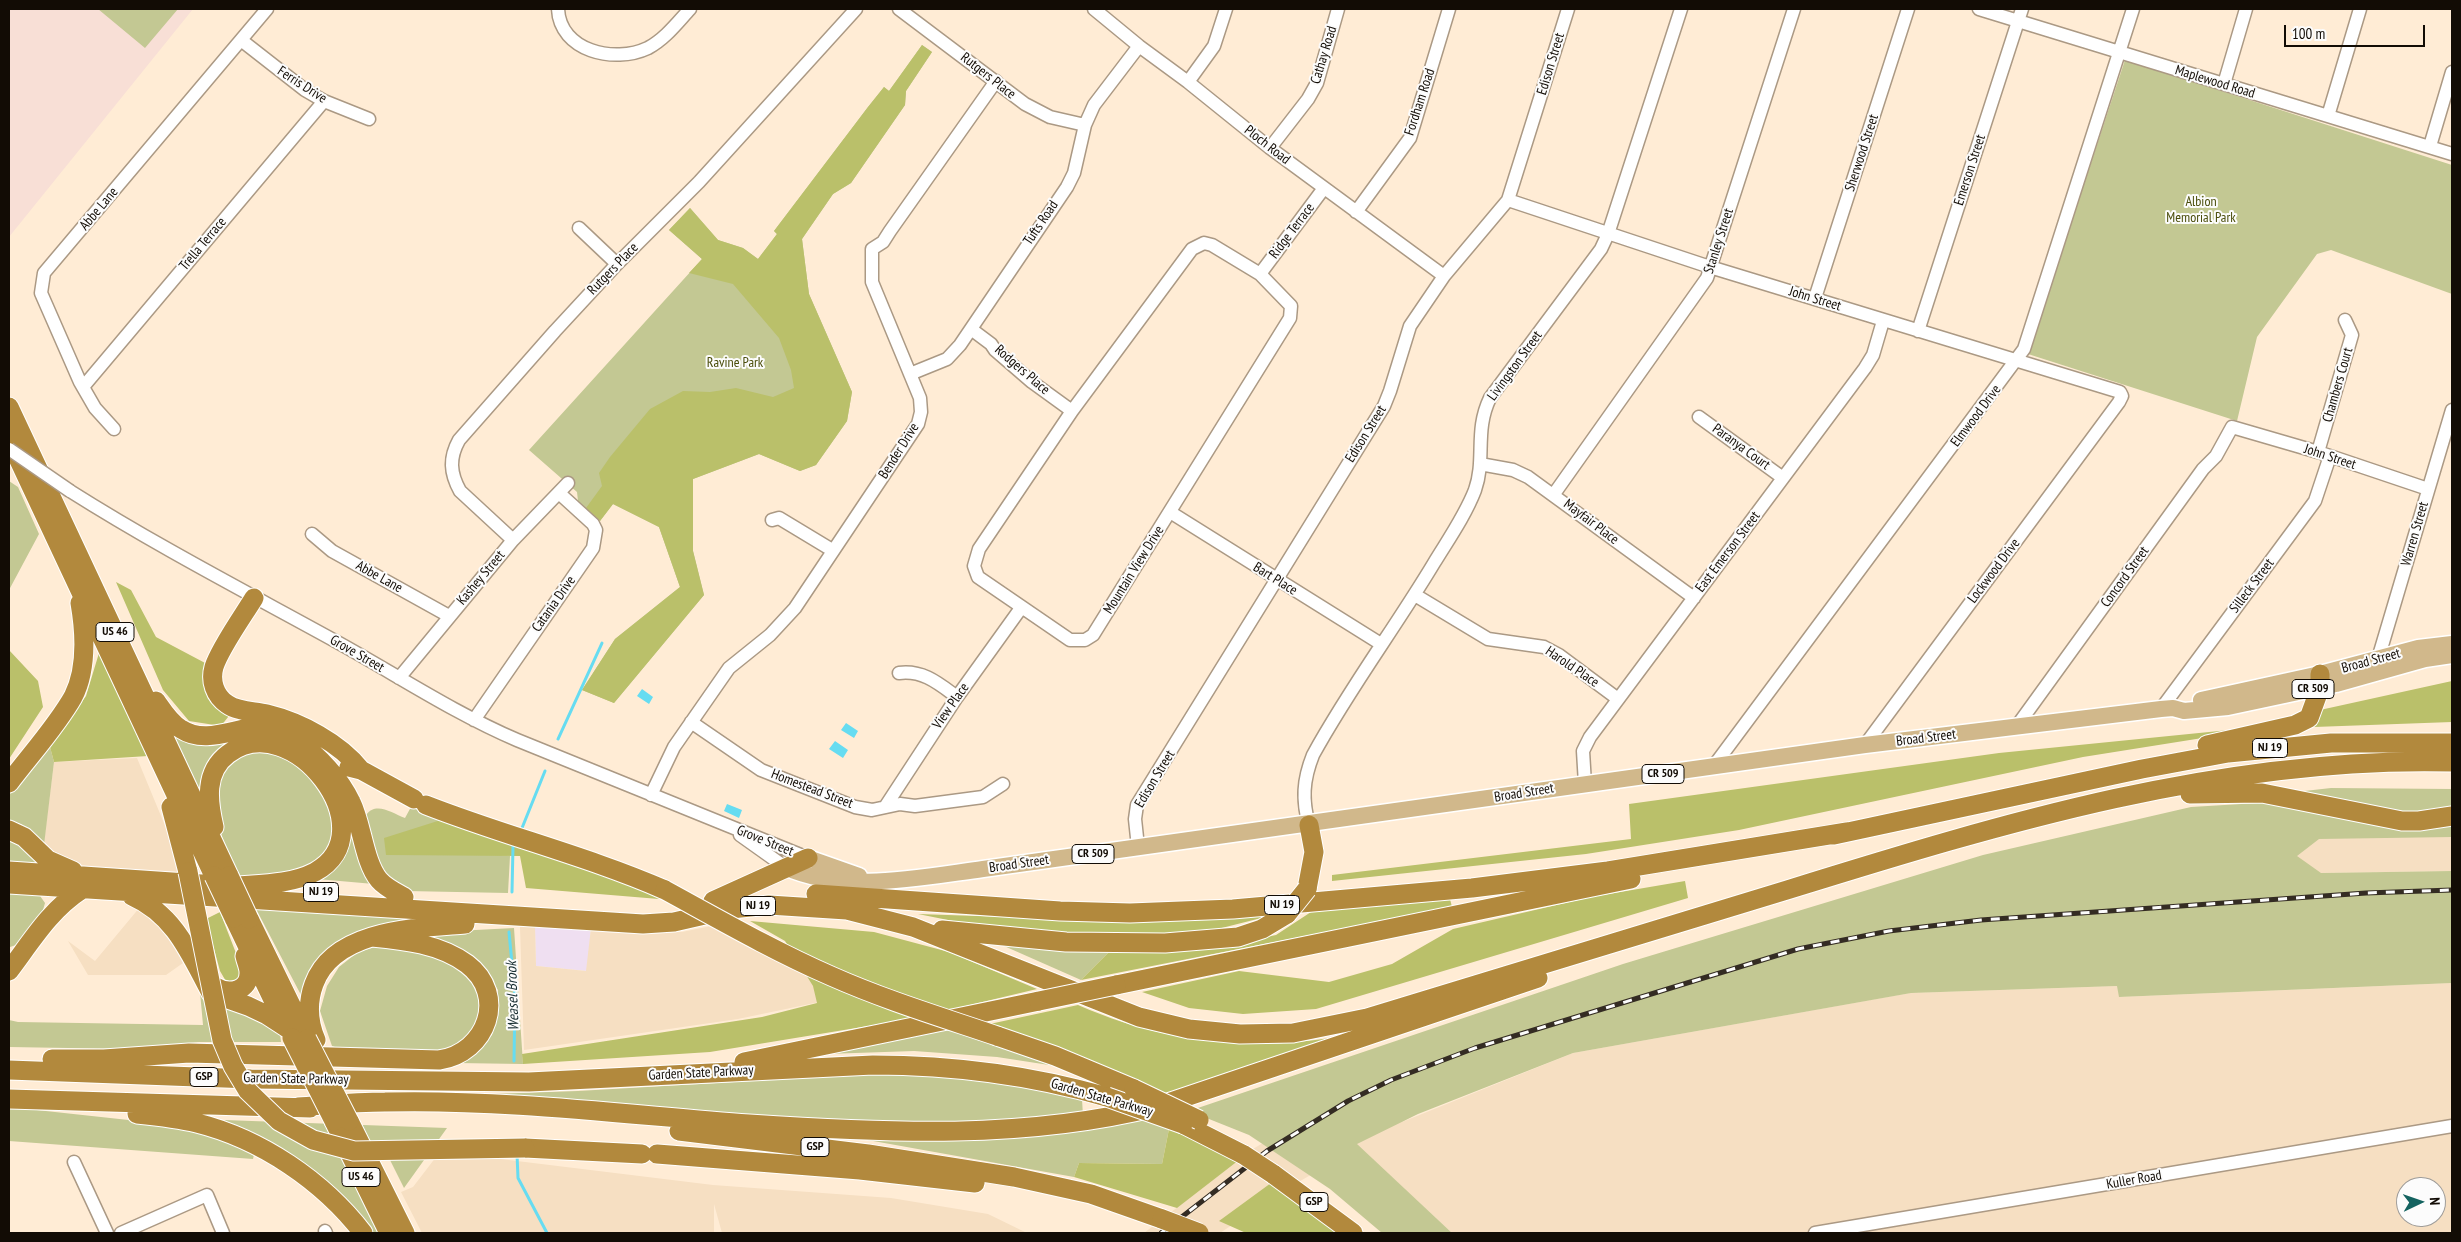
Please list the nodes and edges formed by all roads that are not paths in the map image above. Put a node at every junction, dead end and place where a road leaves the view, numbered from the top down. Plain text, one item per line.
1 (267, 9) edge
2 (558, 9) edge
3 (690, 9) edge
4 (856, 9) edge
5 (899, 9) edge
6 (1094, 9) edge
7 (1226, 9) edge
8 (1338, 9) edge
9 (1449, 9) edge
10 (1568, 9) edge
11 (1681, 9) edge
12 (1794, 9) edge
13 (1908, 9) edge
14 (1979, 9) edge
15 (2133, 9) edge
16 (2246, 9) edge
17 (2360, 9) edge
18 (2020, 15) edge
19 (241, 40) junction
20 (1138, 46) junction
21 (2120, 54) junction
22 (2452, 72) edge
23 (996, 81) junction
24 (1188, 82) junction
25 (2224, 84) junction
26 (324, 101) junction
27 (2328, 116) junction
28 (369, 119) dead end
29 (1086, 125) junction
30 (2430, 146) junction
31 (1270, 148) junction
32 (2452, 154) edge
33 (1324, 188) junction
34 (1508, 200) junction
35 (1356, 212) junction
36 (579, 228) dead end
37 (1608, 234) junction
38 (617, 264) junction
39 (1710, 267) junction
40 (1260, 274) junction
41 (1444, 276) junction
42 (1815, 298) junction
43 (2345, 320) dead end
44 (1883, 321) junction
45 (971, 329) junction
46 (1918, 331) junction
47 (2017, 361) junction
48 (910, 374) junction
49 (83, 387) junction
50 (2122, 396) joint
51 (9, 407) edge
52 (2452, 410) edge
53 (1072, 411) junction
54 (1699, 417) dead end
55 (2232, 427) joint
56 (114, 429) dead end
57 (9, 439) edge
58 (9, 449) edge
59 (2324, 454) junction
60 (1480, 464) junction
61 (1783, 478) junction
62 (568, 483) dead end
63 (2428, 489) junction
64 (559, 493) junction
65 (1554, 494) junction
66 (1170, 512) junction
67 (772, 520) dead end
68 (312, 534) dead end
69 (513, 540) junction
70 (832, 550) junction
71 (1275, 579) junction
72 (77, 585) junction
73 (1415, 595) junction
74 (254, 598) junction
75 (1694, 598) junction
76 (1021, 608) junction
77 (449, 616) junction
78 (1381, 644) junction
79 (2452, 644) edge
80 (125, 654) junction
81 (2452, 656) edge
82 (2378, 659) junction
83 (899, 673) dead end
84 (399, 678) junction
85 (2320, 681) junction
86 (956, 697) junction
87 (1618, 698) junction
88 (2167, 709) junction
89 (136, 712) junction
90 (474, 720) junction
91 (691, 722) junction
92 (2016, 726) junction
93 (289, 734) junction
94 (2452, 743) edge
95 (1865, 745) junction
96 (2452, 762) edge
97 (1713, 767) junction
98 (361, 770) junction
99 (2090, 780) junction
100 (9, 783) edge
101 (1003, 784) dead end
102 (1585, 784) junction
103 (652, 796) junction
104 (2097, 803) junction
105 (885, 807) junction
106 (2452, 816) edge
107 (723, 825) junction
108 (1309, 825) junction
109 (9, 830) edge
110 (1847, 832) junction
111 (1138, 847) junction
112 (220, 858) junction
113 (808, 858) junction
114 (785, 867) junction
115 (9, 871) edge
116 (227, 879) junction
117 (876, 880) junction
118 (9, 884) edge
119 (117, 885) junction
120 (32, 886) junction
121 (81, 890) junction
122 (404, 897) junction
123 (199, 898) junction
124 (713, 901) junction
125 (1751, 901) junction
126 (536, 917) junction
127 (241, 923) junction
128 (913, 927) junction
129 (179, 934) junction
130 (372, 937) junction
131 (9, 954) edge
132 (9, 970) edge
133 (204, 980) junction
134 (301, 1036) junction
135 (9, 1062) edge
136 (9, 1070) edge
137 (684, 1074) junction
138 (9, 1098) edge
139 (98, 1102) junction
140 (298, 1107) junction
141 (341, 1121) junction
142 (1191, 1122) junction
143 (2452, 1126) edge
144 (74, 1162) dead end
145 (1091, 1194) junction
146 (107, 1233) edge
147 (121, 1233) edge
148 (223, 1233) edge
149 (363, 1233) edge
150 (389, 1233) edge
151 (405, 1233) edge
152 (1199, 1233) edge
153 (1353, 1233) edge
154 (1815, 1233) edge

1 - 19 street, Abbe Lane
2 - 3 street
4 - 38 street, Rutgers Place
5 - 23 street, Rutgers Place
6 - 20 street, Ploch Road
7 - 24 street
8 - 31 street, Cathay Road
9 - 35 street, Fordham Road
10 - 34 street, Edison Street
11 - 37 street, Livingston Street
12 - 39 street, Stanley Street
13 - 42 street, Sherwood Street
14 - 18 street, Maplewood Road
15 - 21 street, Elmwood Drive
16 - 25 street
17 - 27 street
18 - 21 street, Maplewood Road
18 - 46 street, Emerson Street
19 - 26 street, Ferris Drive
19 - 49 street, Abbe Lane
20 - 24 street, Ploch Road
20 - 29 street, Tufts Road
21 - 25 street, Maplewood Road
21 - 47 street, Elmwood Drive
22 - 30 street
23 - 29 street, Rutgers Place
23 - 48 street, Bender Drive
24 - 31 street, Ploch Road
25 - 27 street, Maplewood Road
26 - 28 street, Ferris Drive
26 - 49 street, Trella Terrace
27 - 30 street, Maplewood Road
29 - 45 street, Tufts Road
30 - 32 street, Maplewood Road
31 - 33 street, Ploch Road
33 - 35 street, Ploch Road
33 - 40 street, Ridge Terrace
34 - 37 street, John Street
34 - 41 street, Edison Street
35 - 41 street, Ploch Road
36 - 38 street
37 - 39 street, John Street
37 - 60 street, Livingston Street
38 - 69 street, Rutgers Place
39 - 42 street, John Street
39 - 65 street, Stanley Street
40 - 53 street, Mountain View Drive
40 - 66 street, Mountain View Drive
41 - 71 street, Edison Street
42 - 44 street, John Street
43 - 59 street, Chambers Court
44 - 46 street, John Street
44 - 61 street, East Emerson Street
45 - 48 street, Tufts Road
45 - 53 street, Rodgers Place
46 - 47 street, John Street
47 - 50 street, John Street
47 - 97 street, Elmwood Drive
48 - 70 street, Bender Drive
49 - 56 street, Abbe Lane
50 - 95 street, Lockwood Drive
51 - 80 highway, US 46
52 - 63 street, Warren Street
53 - 76 street, Mountain View Drive
54 - 61 street, Paranya Court
55 - 59 street, John Street
55 - 92 street, Concord Street
57 - 72 highway, US 46
58 - 74 street, Grove Street, bridge
59 - 63 street, John Street
59 - 88 street, Silleck Street
60 - 65 street, Mayfair Place
60 - 73 street, Livingston Street
61 - 75 street, East Emerson Street
62 - 64 street, Kashey Street
63 - 82 street, Warren Street
64 - 69 street, Kashey Street
64 - 90 street, Catania Drive
65 - 75 street, Mayfair Place
66 - 71 street, Bart Place
66 - 76 street, Mountain View Drive
67 - 70 street
68 - 77 street, Abbe Lane
69 - 77 street, Kashey Street
70 - 91 street, Bender Drive
71 - 78 street, Bart Place
71 - 111 street, Edison Street
72 - 89 highway, US 46
72 - 100 highway
73 - 78 street, Livingston Street
73 - 87 street, Harold Place
74 - 84 street, Grove Street
74 - 98 highway
75 - 87 street, East Emerson Street
76 - 86 street, View Place
77 - 84 street, Kashey Street
78 - 108 street, Livingston Street
79 - 82 main road, Broad Street / CR 509
80 - 93 highway
80 - 112 highway, US 46
81 - 85 main road, Broad Street / CR 509
82 - 85 main road, Broad Street / CR 509
83 - 86 street
84 - 90 street, Grove Street
85 - 88 main road, Broad Street / CR 509
85 - 99 highway
86 - 105 street, View Place
87 - 102 street, East Emerson Street
88 - 92 main road, Broad Street / CR 509
89 - 116 highway, US 46
89 - 145 highway, bridge
90 - 103 street, Grove Street
91 - 103 street, Bender Drive
91 - 105 street, Homestead Street
92 - 95 main road, Broad Street / CR 509
93 - 98 highway
93 - 122 highway
94 - 99 highway, NJ 19
95 - 97 main road, Broad Street / CR 509
96 - 104 highway, NJ 19
97 - 102 main road, Broad Street / CR 509
98 - 142 highway, bridge
99 - 110 highway, NJ 19
101 - 105 street, Homestead Street
102 - 108 main road, Broad Street / CR 509
103 - 107 street, Grove Street
104 - 106 highway
104 - 125 highway, NJ 19
107 - 113 street, Grove Street
107 - 114 street, Grove Street
108 - 111 main road, Broad Street / CR 509
108 - 128 highway, bridge
109 - 119 highway
110 - 124 highway, NJ 19
110 - 137 highway, bridge
111 - 117 main road, Broad Street / CR 509
112 - 116 highway, US 46
112 - 116 highway
113 - 114 highway
113 - 117 main road, Broad Street / CR 509
114 - 117 main road, Broad Street
114 - 124 highway
115 - 119 highway, NJ 19
116 - 119 highway, NJ 19
116 - 122 highway, NJ 19
116 - 127 highway, US 46, bridge
118 - 120 highway, NJ 19
119 - 121 highway, NJ 19
119 - 123 highway, NJ 19
119 - 129 highway
120 - 121 highway, NJ 19
120 - 131 highway
121 - 132 highway
122 - 124 highway, NJ 19
123 - 126 highway, NJ 19
123 - 129 highway
125 - 128 highway, NJ 19
125 - 140 highway
126 - 128 highway, NJ 19
126 - 130 highway
127 - 133 highway
127 - 134 highway, US 46
129 - 133 highway
130 - 134 highway
130 - 135 highway
133 - 134 highway
134 - 141 highway, US 46, bridge
136 - 137 highway, Garden State Parkway / GSP
137 - 142 highway, Garden State Parkway / GSP, bridge
138 - 139 highway, Garden State Parkway / GSP
139 - 140 highway, Garden State Parkway / GSP
139 - 149 highway
140 - 145 highway, Garden State Parkway / GSP
141 - 150 highway, US 46
141 - 151 highway, US 46
142 - 153 highway, Garden State Parkway / GSP, bridge
143 - 154 street, Kuller Road
144 - 146 street
145 - 152 highway, Garden State Parkway / GSP, bridge
147 - 148 street

